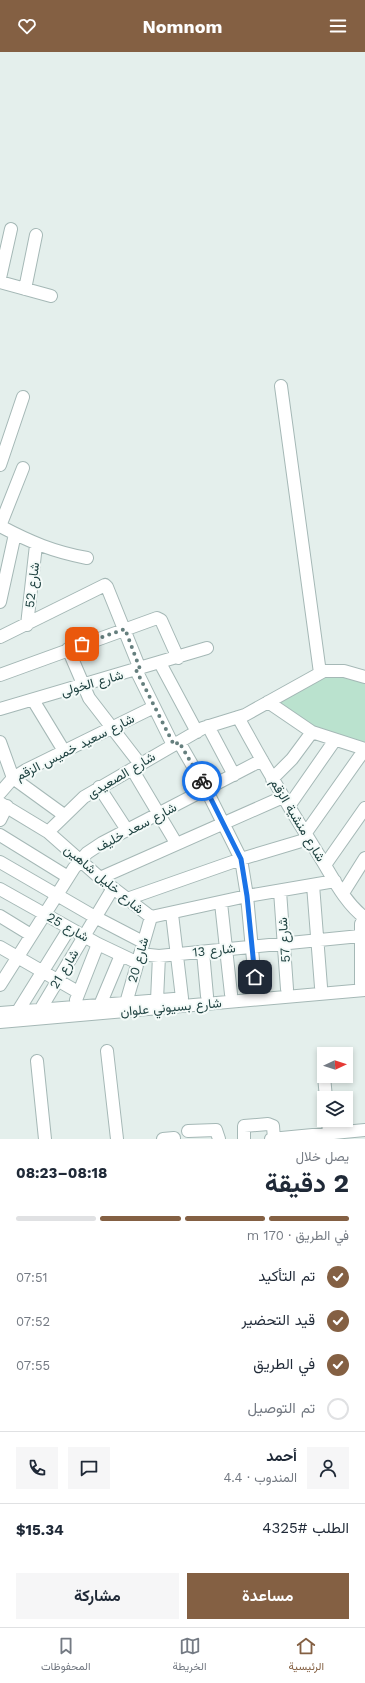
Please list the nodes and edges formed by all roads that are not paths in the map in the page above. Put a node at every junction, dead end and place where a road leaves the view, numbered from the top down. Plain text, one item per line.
1 (11, 229) dead end
2 (36, 234) dead end
3 (0, 278) edge
4 (0, 282) edge
5 (25, 289) junction
6 (51, 296) dead end
7 (281, 386) dead end
8 (23, 397) dead end
9 (0, 465) edge
10 (23, 468) dead end
11 (0, 526) edge
12 (15, 534) junction
13 (36, 545) junction
14 (87, 558) dead end
15 (0, 602) edge
16 (27, 625) junction
17 (125, 629) junction
18 (0, 637) edge
19 (207, 648) dead end
20 (68, 649) junction
21 (178, 658) junction
22 (160, 663) junction
23 (138, 670) junction
24 (320, 673) junction
25 (0, 675) edge
26 (365, 677) edge
27 (83, 686) junction
28 (33, 700) junction
29 (268, 702) junction
30 (154, 707) junction
31 (0, 709) edge
32 (238, 717) junction
33 (208, 726) junction
34 (111, 727) junction
35 (197, 732) junction
36 (312, 732) junction
37 (335, 740) junction
38 (176, 743) junction
39 (0, 745) edge
40 (365, 749) edge
41 (64, 751) junction
42 (262, 760) junction
43 (136, 766) junction
44 (234, 775) junction
45 (13, 778) junction
46 (272, 779) junction
47 (99, 788) junction
48 (206, 789) junction
49 (0, 793) edge
50 (286, 802) junction
51 (3, 805) edge
52 (365, 808) edge
53 (159, 814) junction
54 (64, 815) junction
55 (0, 820) edge
56 (224, 823) junction
57 (127, 830) junction
58 (48, 832) junction
59 (0, 835) edge
60 (307, 837) junction
61 (176, 844) junction
62 (365, 858) edge
63 (241, 859) junction
64 (79, 861) junction
65 (0, 862) edge
66 (325, 865) junction
67 (68, 877) junction
68 (100, 878) junction
69 (335, 881) junction
70 (313, 885) junction
71 (113, 888) junction
72 (0, 889) edge
73 (280, 891) junction
74 (343, 893) junction
75 (56, 895) junction
76 (247, 896) junction
77 (127, 899) junction
78 (221, 902) junction
79 (44, 914) junction
80 (172, 914) junction
81 (0, 916) edge
82 (95, 917) junction
83 (151, 917) junction
84 (365, 917) edge
85 (69, 929) junction
86 (31, 934) junction
87 (83, 936) junction
88 (360, 936) junction
89 (317, 940) junction
90 (144, 942) junction
91 (284, 943) junction
92 (98, 944) junction
93 (252, 946) junction
94 (0, 947) edge
95 (226, 949) junction
96 (203, 952) junction
97 (178, 954) junction
98 (121, 956) junction
99 (159, 956) junction
100 (17, 957) junction
101 (139, 958) junction
102 (42, 971) junction
103 (58, 980) junction
104 (0, 985) edge
105 (364, 986) edge
106 (321, 987) junction
107 (287, 989) junction
108 (78, 992) junction
109 (256, 992) junction
110 (231, 994) junction
111 (207, 996) junction
112 (182, 998) junction
113 (157, 1000) junction
114 (126, 1003) junction
115 (100, 1005) junction
116 (74, 1007) junction
117 (40, 1010) junction
118 (18, 1011) junction
119 (0, 1013) edge
120 (0, 1022) edge
121 (107, 1051) dead end
122 (37, 1061) dead end
123 (365, 1130) edge
124 (188, 1131) dead end
125 (332, 1135) edge
126 (45, 1139) edge
127 (117, 1139) edge
128 (219, 1139) edge
129 (244, 1139) edge
130 (271, 1139) edge
131 (274, 1139) edge

1 - 3 street
2 - 5 street
4 - 5 street
5 - 6 street
7 - 24 street
8 - 9 street
10 - 11 street
11 - 12 street
12 - 13 street
12 - 15 street
13 - 14 street
13 - 16 street, شارع 52
16 - 17 street
16 - 18 street
17 - 20 street
17 - 21 street
17 - 23 street
19 - 21 street, شارع الخولى
20 - 25 street
20 - 27 street
21 - 22 street, شارع الخولى
22 - 23 street, شارع الخولى
22 - 35 street
23 - 27 street, شارع الخولى
23 - 30 street
24 - 26 street
24 - 29 street, شارع الصعيدى
27 - 28 street, شارع الخولى
27 - 34 street
28 - 31 street, شارع الخولى
28 - 41 street
29 - 32 street, شارع الصعيدى
29 - 36 street
30 - 34 street, شارع سعيد خميس الزقم
30 - 38 street
32 - 33 street, شارع الصعيدى
32 - 42 street, شارع منشية الزقم
33 - 35 street, شارع الصعيدى
33 - 44 street
34 - 41 street, شارع سعيد خميس الزقم
34 - 43 street
35 - 38 street, شارع الصعيدى
36 - 37 street
36 - 46 street
37 - 40 street
37 - 50 street
38 - 43 street, شارع الصعيدى
38 - 48 street
39 - 45 street
40 - 60 street
41 - 45 street, شارع سعيد خميس الزقم
42 - 44 street, شارع سعد خليف
42 - 46 street, شارع منشية الزقم
43 - 47 street, شارع الصعيدى
43 - 53 street
44 - 48 street, شارع سعد خليف
45 - 49 street, شارع سعيد خميس الزقم
45 - 54 street
46 - 50 street, شارع منشية الزقم
47 - 54 street, شارع الصعيدى
47 - 57 street
48 - 53 street, شارع سعد خليف
48 - 56 street
50 - 56 street
50 - 60 street, شارع منشية الزقم
51 - 55 street
51 - 58 street, شارع خليل شاهين
52 - 66 street
53 - 57 street, شارع سعد خليف
53 - 61 street
54 - 58 street, شارع الصعيدى
56 - 61 street
56 - 63 street
57 - 64 street, شارع سعد خليف
58 - 64 street, شارع خليل شاهين
59 - 67 street
60 - 63 street
60 - 66 street, شارع منشية الزقم
61 - 68 street
62 - 74 street
63 - 76 street
63 - 77 street
64 - 67 street, شارع سعد خليف
64 - 68 street, شارع خليل شاهين
65 - 75 street
66 - 69 street, شارع منشية الزقم
67 - 75 street, شارع سعد خليف
68 - 71 street, شارع خليل شاهين
69 - 70 street, شارع خليل شاهين
69 - 74 street, شارع منشية الزقم
70 - 73 street, شارع خليل شاهين
70 - 89 street
71 - 77 street, شارع خليل شاهين
71 - 82 street, شارع 21
72 - 79 street, شارع 25
73 - 76 street, شارع خليل شاهين
73 - 91 street, شارع 57
74 - 84 street, شارع منشية الزقم
75 - 79 street, شارع سعد خليف
75 - 82 street
76 - 78 street, شارع خليل شاهين
76 - 93 street
77 - 83 street, شارع خليل شاهين
78 - 80 street, شارع خليل شاهين
78 - 95 street
79 - 85 street, شارع 25
79 - 86 street, شارع سعد خليف
80 - 83 street, شارع خليل شاهين
80 - 97 street
81 - 86 street
82 - 87 street, شارع 21
82 - 90 street
83 - 90 street, شارع 20
84 - 88 street
85 - 87 street, شارع 25
85 - 102 street
86 - 100 street, شارع سعد خليف
87 - 92 street, شارع 25
87 - 103 street, شارع 21
88 - 89 street, شارع 13
88 - 105 street
89 - 91 street, شارع 13
89 - 106 street
90 - 101 street, شارع 20
91 - 93 street, شارع 13
91 - 107 street, شارع 57
92 - 98 street, شارع 25
92 - 108 street
93 - 95 street, شارع 13
93 - 109 street
94 - 100 street
95 - 96 street, شارع 13
95 - 110 street
96 - 97 street, شارع 13
96 - 111 street
97 - 99 street, شارع 13
97 - 112 street
98 - 101 street, شارع 25
98 - 115 street
99 - 101 street, شارع 13
99 - 113 street
100 - 102 street
100 - 104 street, شارع سعد خليف
101 - 114 street, شارع 20
102 - 103 street
102 - 118 street
103 - 108 street
103 - 117 street, شارع 21
105 - 106 street, شارع بسيوني علوان
105 - 120 street, شارع بسيوني علوان
106 - 107 street, شارع بسيوني علوان
107 - 109 street, شارع بسيوني علوان
108 - 116 street
109 - 110 street, شارع بسيوني علوان
110 - 111 street, شارع بسيوني علوان
111 - 112 street, شارع بسيوني علوان
112 - 113 street, شارع بسيوني علوان
113 - 114 street, شارع بسيوني علوان
114 - 115 street, شارع بسيوني علوان
115 - 116 street, شارع بسيوني علوان
116 - 117 street, شارع بسيوني علوان
117 - 118 street, شارع بسيوني علوان
118 - 119 street, شارع بسيوني علوان
121 - 127 street
122 - 126 street
123 - 125 street
124 - 128 street
125 - 131 street
129 - 131 street
130 - 131 street

